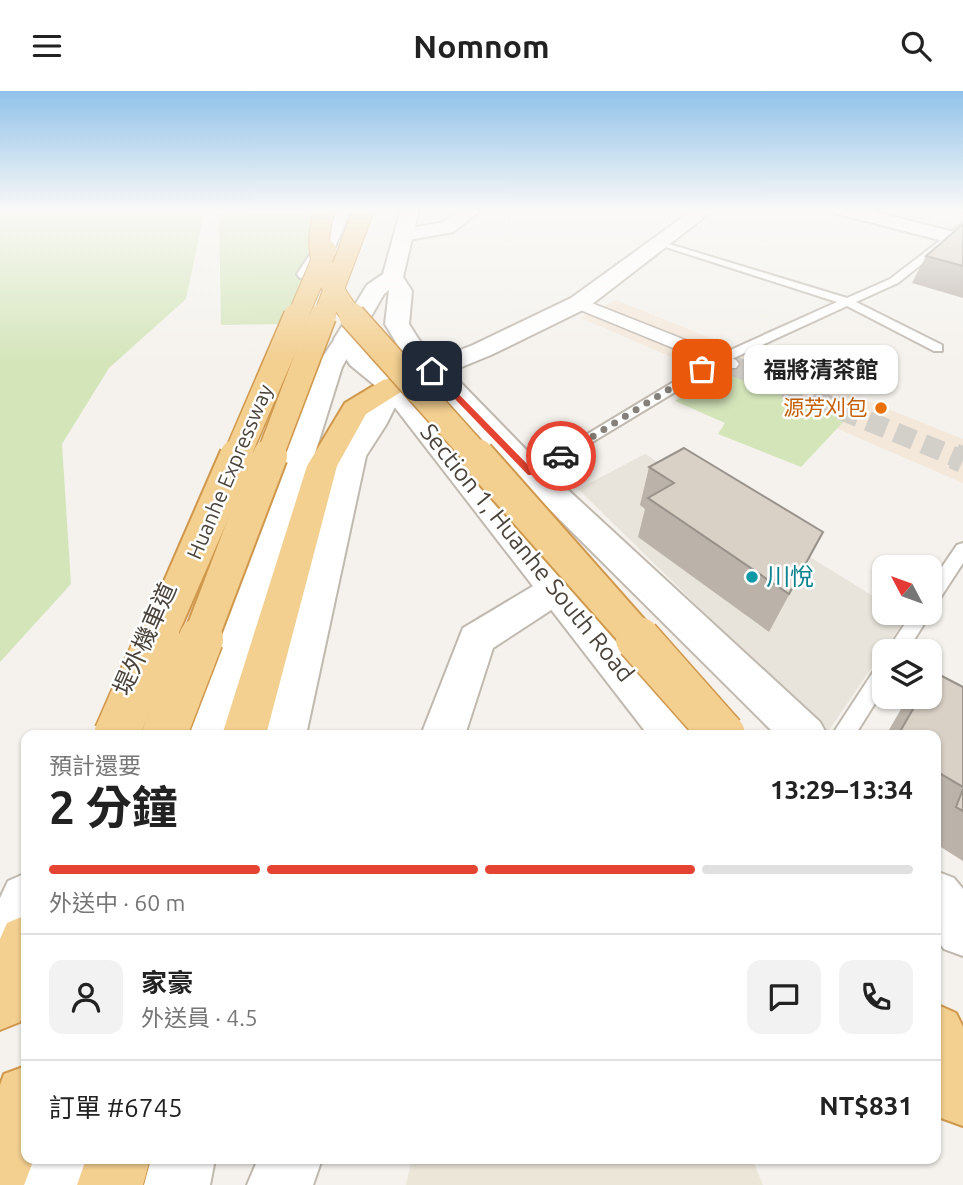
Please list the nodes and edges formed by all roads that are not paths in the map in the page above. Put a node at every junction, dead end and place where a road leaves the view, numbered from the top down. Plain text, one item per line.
1 (310, 260) edge
2 (316, 260) edge
3 (321, 260) edge
4 (323, 260) edge
5 (345, 260) edge
6 (362, 260) edge
7 (397, 260) edge
8 (635, 260) edge
9 (716, 260) edge
10 (923, 260) edge
11 (307, 274) junction
12 (393, 278) junction
13 (847, 302) junction
14 (579, 303) junction
15 (346, 339) junction
16 (381, 347) junction
17 (938, 348) dead end
18 (724, 362) junction
19 (432, 371) junction
20 (392, 386) junction
21 (531, 473) junction
22 (963, 549) edge
23 (942, 581) edge
24 (558, 588) junction
25 (872, 690) edge
26 (103, 730) edge
27 (118, 730) edge
28 (166, 730) edge
29 (207, 730) edge
30 (245, 730) edge
31 (285, 730) edge
32 (445, 730) edge
33 (670, 730) edge
34 (719, 730) edge
35 (800, 730) edge
36 (846, 730) edge
37 (941, 902) edge
38 (21, 910) edge
39 (963, 929) edge
40 (21, 954) edge
41 (0, 957) edge
42 (0, 1002) edge
43 (941, 1045) edge
44 (941, 1070) edge
45 (963, 1097) edge
46 (21, 1109) edge
47 (59, 1164) edge
48 (116, 1164) edge
49 (182, 1164) edge
50 (288, 1164) edge
51 (0, 1165) edge
52 (52, 1185) edge
53 (110, 1185) edge
54 (177, 1185) edge
55 (281, 1185) edge

1 - 11 street, 堤外機車道
2 - 11 street, 堤外機車道
3 - 27 highway, Huanhe Expressway, bridge
4 - 16 highway, bridge
5 - 28 highway, Huanhe Expressway, bridge
6 - 16 highway
7 - 12 street, Section 1, Huanhe South Road
8 - 14 street
9 - 13 lane
10 - 13 lane
11 - 26 street, 堤外機車道
12 - 15 street
12 - 19 street, Section 1, Huanhe South Road
13 - 17 lane
13 - 18 lane
14 - 18 street
14 - 19 street
15 - 20 street, Section 1, Huanhe South Road
15 - 29 street
16 - 34 highway, bridge
18 - 21 lane
19 - 20 street
19 - 21 street, Section 1, Huanhe South Road
20 - 24 street, Section 1, Huanhe South Road
20 - 30 highway
20 - 31 street
21 - 35 street, Section 1, Huanhe South Road
22 - 23 lane
24 - 32 street
24 - 33 street, Section 1, Huanhe South Road
25 - 36 lane
37 - 39 street
38 - 41 street
40 - 42 highway
43 - 45 highway
44 - 45 street
46 - 51 highway
47 - 52 street
48 - 53 highway
49 - 54 street
50 - 55 street

